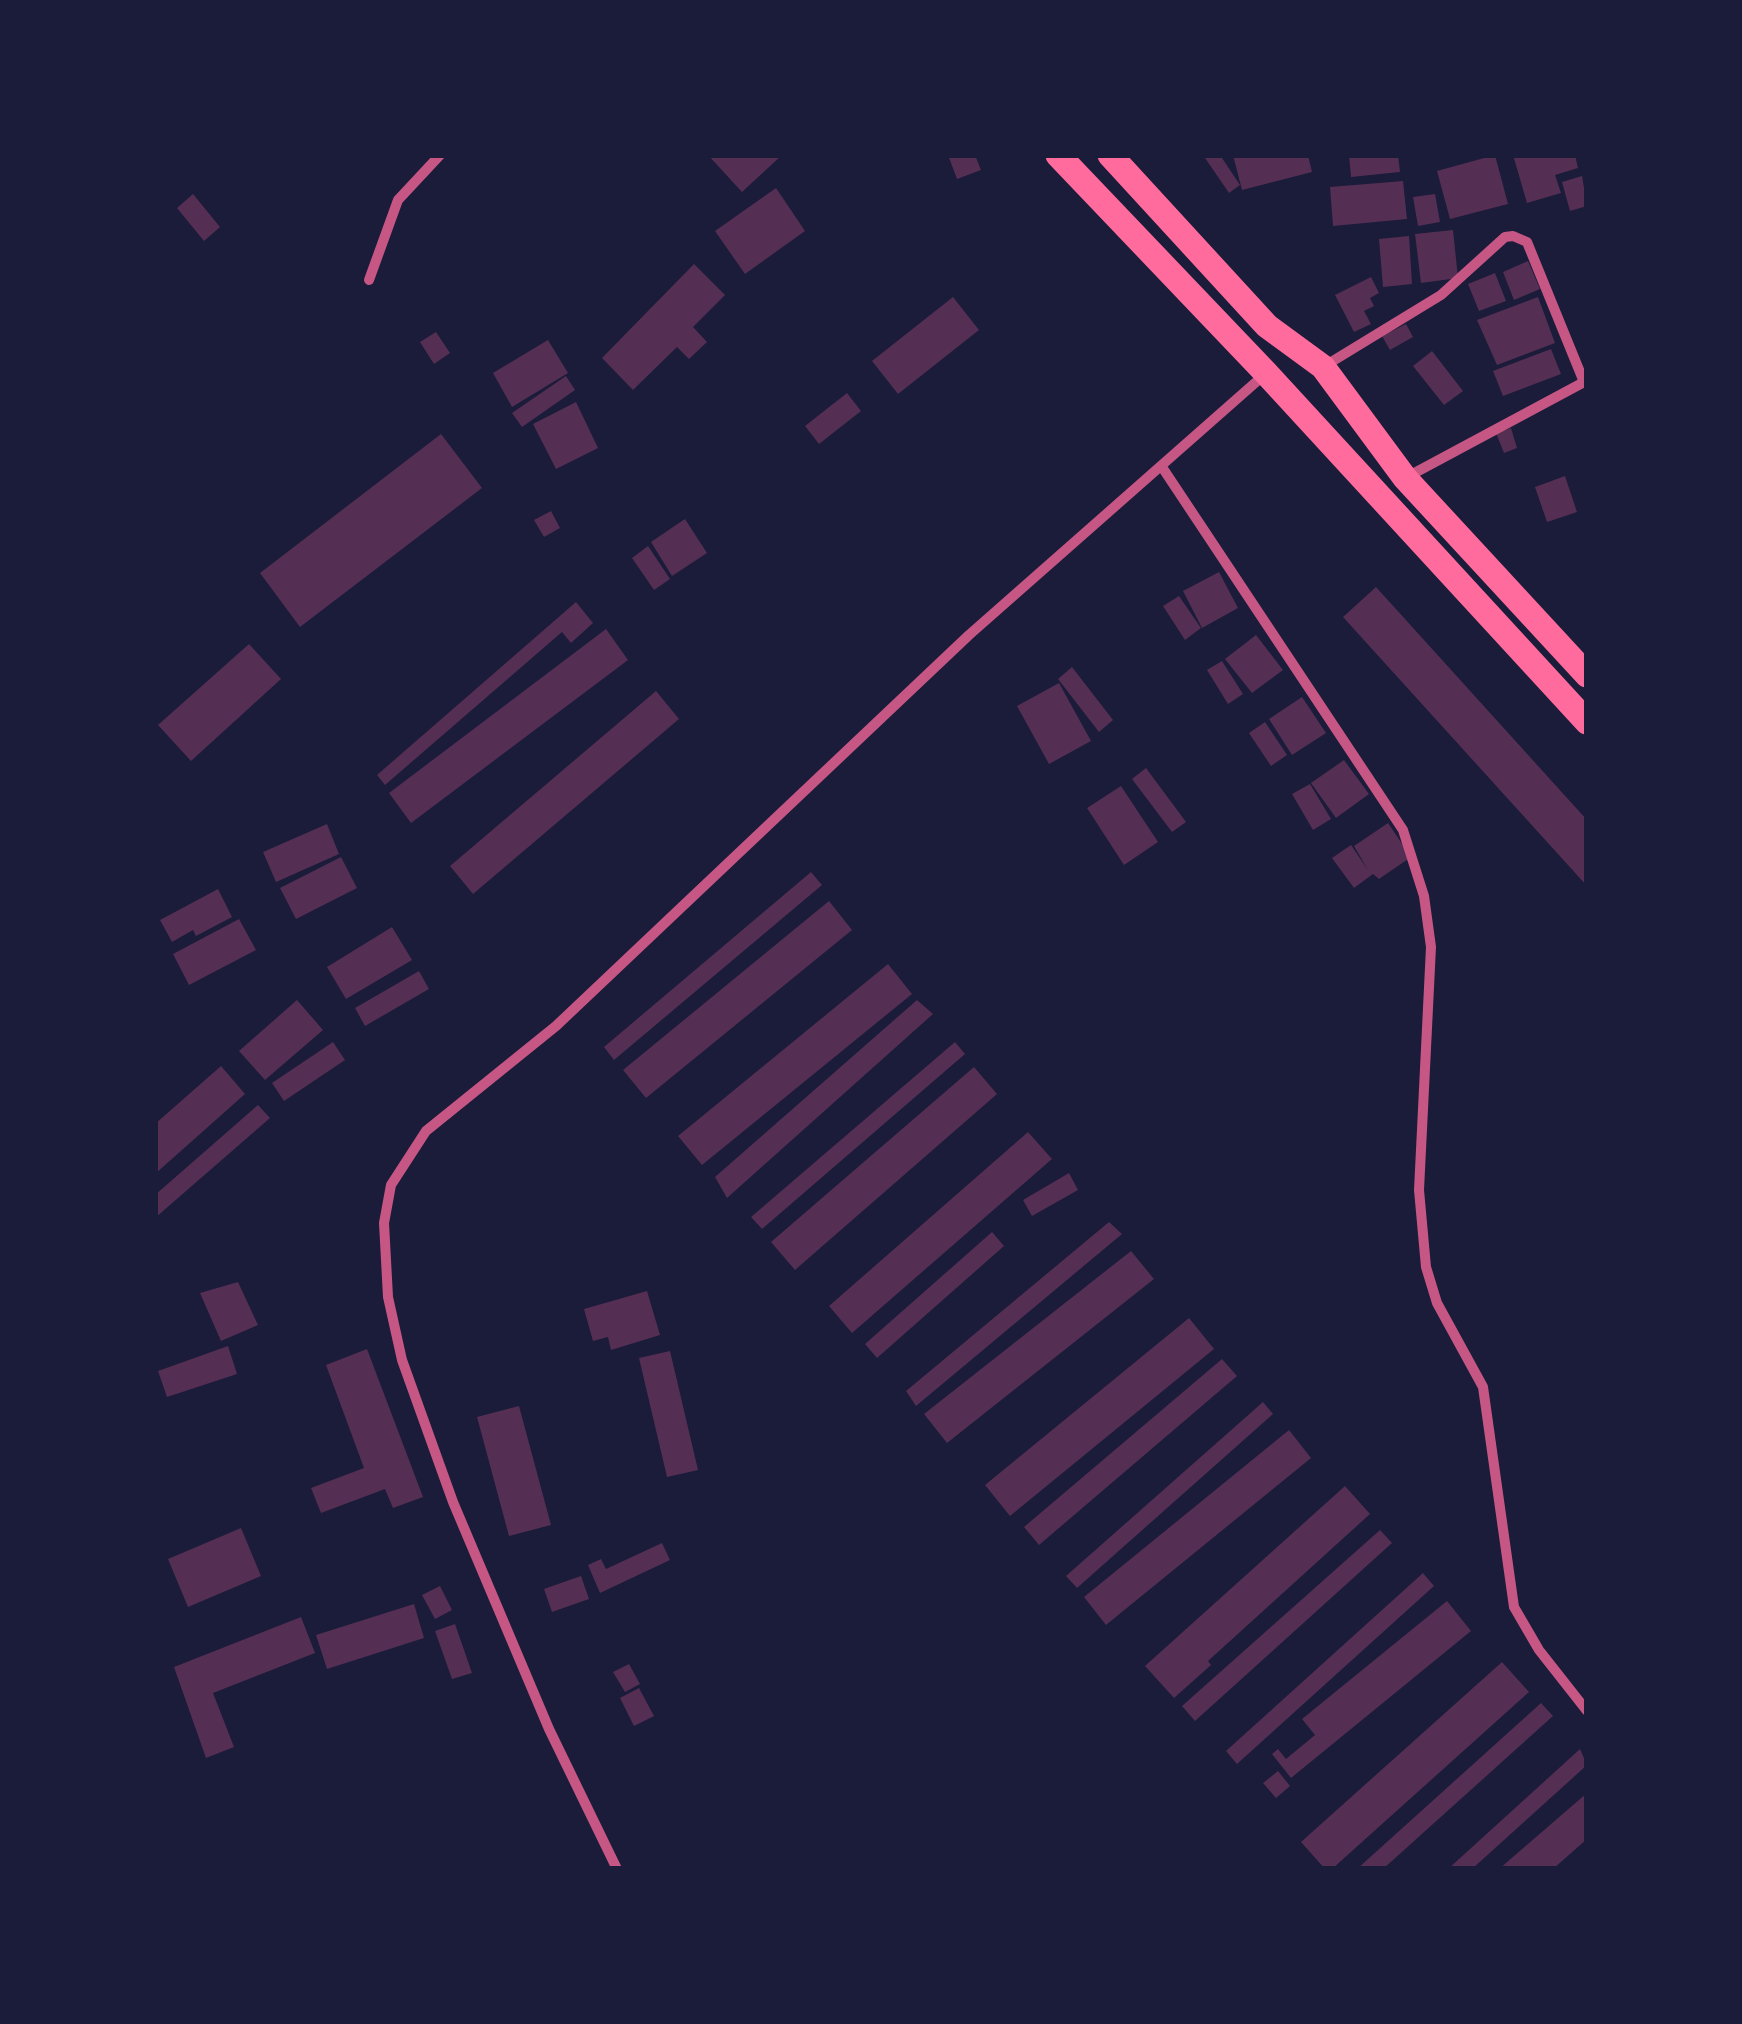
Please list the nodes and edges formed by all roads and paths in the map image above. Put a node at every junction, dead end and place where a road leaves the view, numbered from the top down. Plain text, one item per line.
1 (440, 155) edge
2 (1058, 155) edge
3 (1110, 155) edge
4 (369, 280) dead end
5 (1323, 367) junction
6 (1266, 372) junction
7 (1586, 381) edge
8 (1162, 468) junction
9 (1405, 478) junction
10 (1587, 676) edge
11 (1587, 722) edge
12 (1587, 1711) edge
13 (617, 1869) edge

1 - 4 street
2 - 6 main road
3 - 5 main road
5 - 7 street
5 - 9 main road
6 - 8 street
6 - 11 main road
7 - 9 street
8 - 12 street
8 - 13 street
9 - 10 main road

